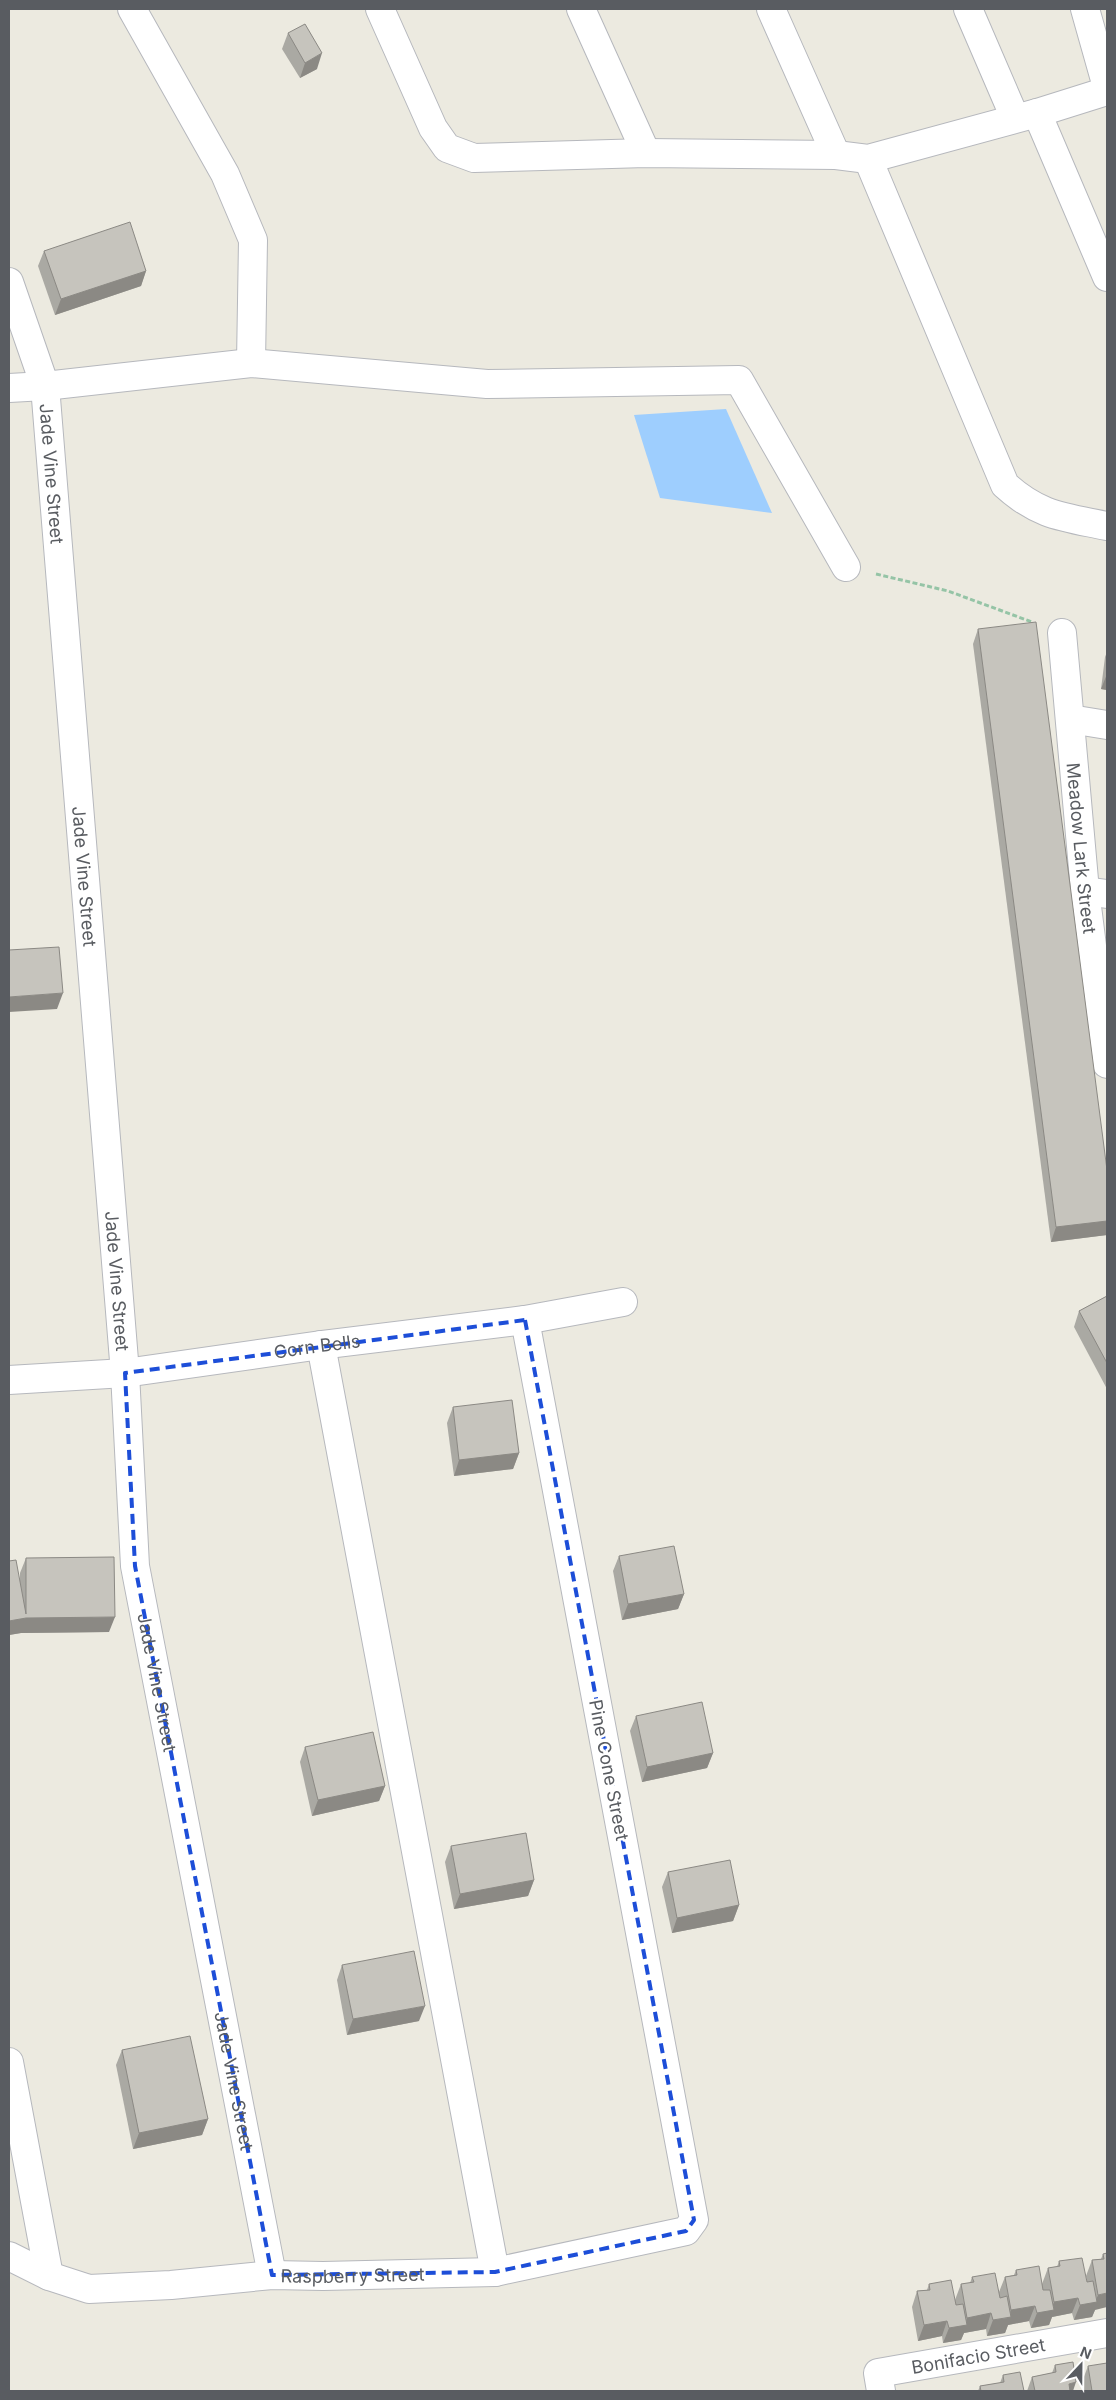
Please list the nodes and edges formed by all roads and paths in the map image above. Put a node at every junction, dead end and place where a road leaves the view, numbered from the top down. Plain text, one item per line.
1 (132, 9) edge
2 (380, 9) edge
3 (581, 9) edge
4 (771, 9) edge
5 (968, 9) edge
6 (1085, 9) edge
7 (1107, 87) edge
8 (1107, 91) edge
9 (1026, 115) junction
10 (646, 153) junction
11 (836, 156) junction
12 (868, 159) junction
13 (1107, 277) edge
14 (9, 282) edge
15 (251, 363) junction
16 (45, 386) junction
17 (9, 388) edge
18 (1107, 526) edge
19 (846, 567) joint
20 (1062, 633) joint
21 (1070, 719) junction
22 (1107, 725) edge
23 (1096, 892) edge
24 (1107, 1064) edge
25 (623, 1302) dead end
26 (525, 1320) junction
27 (321, 1345) junction
28 (125, 1373) junction
29 (9, 1380) edge
30 (9, 2062) edge
31 (694, 2220) joint
32 (9, 2256) edge
33 (494, 2272) junction
34 (272, 2275) junction
35 (49, 2276) junction
36 (1107, 2333) edge
37 (880, 2382) edge

1 - 15 street
2 - 10 street
3 - 10 street
4 - 11 street
5 - 9 street
6 - 7 street
8 - 9 street
9 - 12 street
9 - 13 street
10 - 11 street
11 - 12 street
12 - 18 street
14 - 16 street, Jade Vine Street
15 - 16 street
15 - 19 street
16 - 17 street
16 - 28 street, Jade Vine Street
19 - 20 path
20 - 21 street, Meadow Lark Street
21 - 22 street
21 - 23 street, Meadow Lark Street
23 - 24 street, Meadow Lark Street
25 - 26 street, Corn Bells
26 - 27 street, Corn Bells
26 - 31 street, Pine Cone Street
27 - 28 street, Corn Bells
27 - 33 street
28 - 29 street, Corn Bells
28 - 34 street, Jade Vine Street
30 - 35 street
31 - 33 street, Raspberry Street
32 - 35 street, Raspberry Street
33 - 34 street, Raspberry Street
34 - 35 street, Raspberry Street
36 - 37 street, Bonifacio Street

